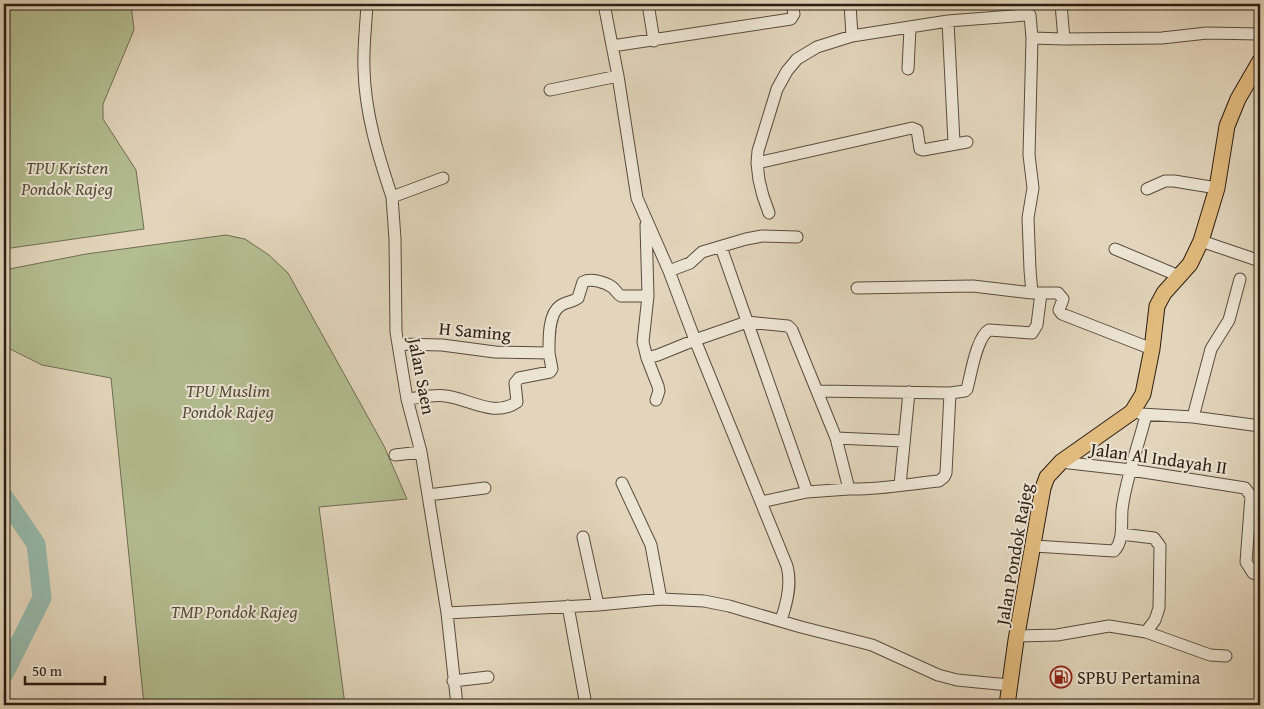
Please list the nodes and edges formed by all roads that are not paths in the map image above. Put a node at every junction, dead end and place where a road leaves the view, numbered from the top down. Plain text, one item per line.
1 (367, 4) edge
2 (604, 4) edge
3 (648, 4) edge
4 (792, 4) edge
5 (850, 4) edge
6 (1061, 4) edge
7 (948, 20) junction
8 (910, 28) junction
9 (1260, 34) edge
10 (852, 36) junction
11 (1032, 38) junction
12 (1064, 39) junction
13 (654, 40) junction
14 (612, 46) junction
15 (1260, 61) edge
16 (908, 69) dead end
17 (618, 76) junction
18 (550, 90) dead end
19 (967, 142) dead end
20 (954, 144) junction
21 (757, 164) junction
22 (443, 178) dead end
23 (1217, 188) junction
24 (1147, 189) dead end
25 (392, 197) junction
26 (769, 213) dead end
27 (646, 220) junction
28 (797, 237) dead end
29 (1201, 241) junction
30 (721, 247) junction
31 (1115, 249) dead end
32 (1260, 261) edge
33 (669, 272) junction
34 (1179, 276) junction
35 (1240, 279) dead end
36 (856, 288) dead end
37 (1036, 293) junction
38 (648, 296) junction
39 (746, 322) junction
40 (695, 340) junction
41 (399, 344) junction
42 (1152, 349) junction
43 (549, 353) junction
44 (647, 358) junction
45 (818, 391) junction
46 (909, 392) junction
47 (950, 393) junction
48 (407, 399) junction
49 (656, 400) dead end
50 (1139, 414) junction
51 (1193, 417) junction
52 (1260, 426) edge
53 (836, 438) junction
54 (904, 441) junction
55 (419, 452) junction
56 (397, 455) dead end
57 (1060, 462) junction
58 (1131, 470) junction
59 (622, 483) dead end
60 (900, 485) junction
61 (484, 488) dead end
62 (849, 489) junction
63 (807, 492) junction
64 (428, 495) junction
65 (761, 502) junction
66 (1121, 534) junction
67 (583, 537) dead end
68 (1034, 546) junction
69 (1260, 576) edge
70 (661, 599) junction
71 (598, 605) junction
72 (568, 606) junction
73 (447, 613) junction
74 (775, 619) junction
75 (1146, 632) junction
76 (1018, 636) junction
77 (1226, 656) dead end
78 (488, 677) dead end
79 (453, 681) junction
80 (1009, 685) junction
81 (457, 705) edge
82 (586, 705) edge
83 (1007, 705) edge

1 - 25 street, Jalan Saen
2 - 14 street
3 - 13 street
4 - 13 street
5 - 10 street
6 - 12 street
7 - 8 street
7 - 11 street
7 - 20 street
8 - 10 street
8 - 16 street
9 - 12 street
10 - 21 street
11 - 12 street
11 - 37 street
13 - 14 street
14 - 17 street
15 - 23 main road, Jalan Pondok Rajeg
17 - 18 street
17 - 27 street
19 - 20 street
20 - 21 street
21 - 26 street
22 - 25 street
23 - 24 street
23 - 29 main road, Jalan Pondok Rajeg
25 - 41 street, Jalan Saen
27 - 33 street
27 - 38 street
28 - 30 street
29 - 32 street
29 - 34 main road, Jalan Pondok Rajeg
30 - 33 street
30 - 39 street
31 - 34 street
33 - 40 street
34 - 42 main road, Jalan Pondok Rajeg
35 - 51 street
36 - 37 street
37 - 42 street
37 - 47 street
38 - 43 street
38 - 44 street
39 - 40 street
39 - 45 street
39 - 63 street
40 - 44 street
40 - 65 street
41 - 43 street, H Saming
41 - 48 street, Jalan Saen
42 - 50 main road, Jalan Pondok Rajeg
43 - 48 street
44 - 49 street
45 - 46 street
45 - 53 street
46 - 47 street
46 - 54 street
47 - 60 street
48 - 55 street, Jalan Saen
50 - 51 street
50 - 57 main road, Jalan Pondok Rajeg
50 - 58 street
51 - 52 street
53 - 54 street
53 - 62 street
54 - 60 street
55 - 56 street
55 - 64 street, Jalan Saen
57 - 58 street, Jalan Al Indayah II
57 - 68 main road, Jalan Pondok Rajeg
58 - 66 street
58 - 69 street, Jalan Al Indayah II
59 - 70 street
60 - 62 street
61 - 64 street
62 - 63 street
63 - 65 street
64 - 73 street, Jalan Saen
65 - 74 street
66 - 68 street
66 - 75 street
67 - 71 street
68 - 76 main road, Jalan Pondok Rajeg
70 - 71 street
70 - 74 street
71 - 72 street
72 - 73 street
72 - 82 street
73 - 79 street, Jalan Saen
74 - 80 street
75 - 76 street
75 - 77 street
76 - 80 main road, Jalan Pondok Rajeg
78 - 79 street
79 - 81 street, Jalan Saen
80 - 83 main road, Jalan Pondok Rajeg

